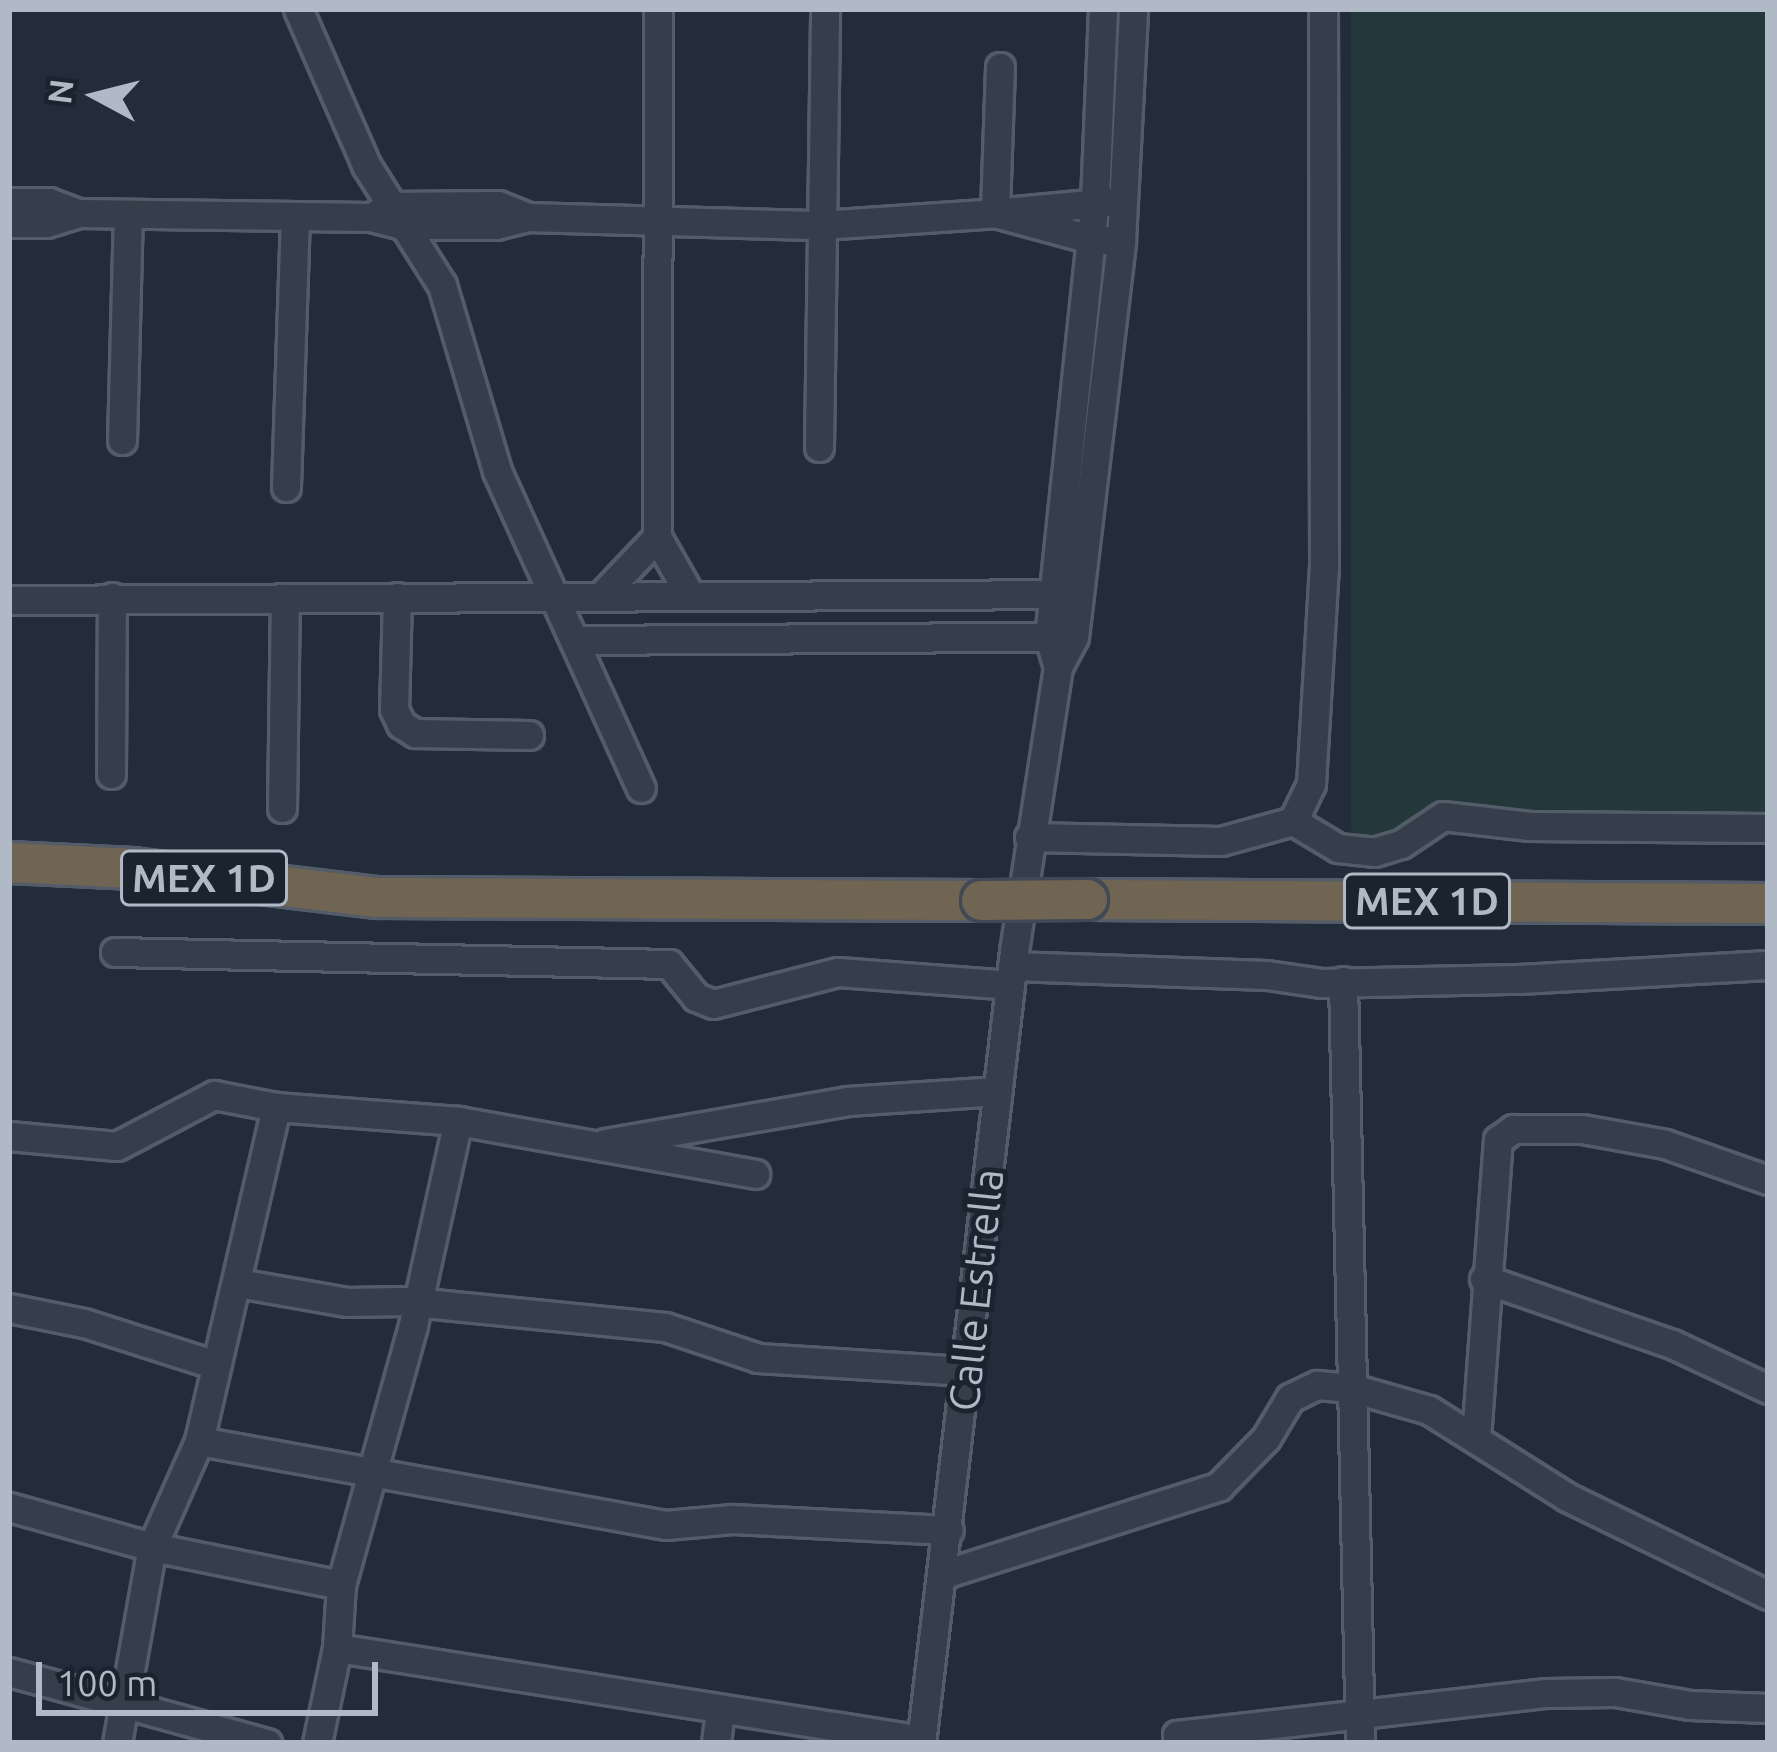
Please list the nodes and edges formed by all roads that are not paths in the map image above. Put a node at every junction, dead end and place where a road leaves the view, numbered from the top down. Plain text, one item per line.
1 (298, 9) edge
2 (658, 9) edge
3 (825, 9) edge
4 (1103, 9) edge
5 (1133, 9) edge
6 (1323, 9) edge
7 (1102, 58) junction
8 (1133, 59) junction
9 (1000, 67) dead end
10 (1095, 200) junction
11 (9, 202) edge
12 (1125, 203) junction
13 (78, 213) junction
14 (995, 213) junction
15 (128, 214) junction
16 (295, 216) junction
17 (387, 216) junction
18 (658, 220) junction
19 (9, 223) edge
20 (821, 225) junction
21 (1091, 239) junction
22 (1121, 242) junction
23 (122, 440) dead end
24 (819, 447) dead end
25 (286, 487) dead end
26 (657, 537) junction
27 (1066, 593) junction
28 (602, 595) junction
29 (690, 595) junction
30 (550, 596) junction
31 (112, 597) junction
32 (397, 597) junction
33 (285, 598) junction
34 (9, 600) edge
35 (1062, 637) junction
36 (575, 640) junction
37 (529, 735) dead end
38 (111, 774) dead end
39 (641, 788) dead end
40 (282, 808) dead end
41 (1293, 820) junction
42 (1768, 828) edge
43 (1029, 836) junction
44 (9, 862) edge
45 (1768, 903) edge
46 (115, 952) dead end
47 (1768, 964) edge
48 (1011, 975) junction
49 (1343, 981) junction
50 (998, 1091) junction
51 (276, 1107) junction
52 (458, 1121) junction
53 (9, 1136) edge
54 (582, 1147) junction
55 (755, 1174) dead end
56 (1768, 1180) edge
57 (1484, 1279) junction
58 (238, 1283) junction
59 (417, 1302) junction
60 (9, 1308) edge
61 (215, 1365) junction
62 (967, 1372) junction
63 (1352, 1388) junction
64 (1768, 1389) edge
65 (1475, 1438) junction
66 (199, 1441) junction
67 (374, 1471) junction
68 (9, 1507) edge
69 (949, 1529) junction
70 (152, 1547) junction
71 (944, 1574) junction
72 (340, 1585) junction
73 (1768, 1595) edge
74 (338, 1648) junction
75 (9, 1672) edge
76 (124, 1702) junction
77 (1768, 1708) edge
78 (1358, 1710) junction
79 (720, 1712) junction
80 (921, 1742) edge
81 (117, 1743) edge
82 (267, 1743) edge
83 (317, 1743) edge
84 (716, 1743) edge
85 (1178, 1743) edge
86 (1360, 1743) edge

1 - 17 street
2 - 18 street
3 - 20 street
4 - 7 street
5 - 8 street
6 - 41 street
7 - 8 street
7 - 10 street
8 - 12 street
9 - 14 street
10 - 12 street
10 - 14 street
10 - 21 street
11 - 13 street
12 - 22 street
13 - 15 street
13 - 19 street
14 - 20 street
14 - 21 street
15 - 16 street
15 - 23 street
16 - 17 street
16 - 25 street
17 - 18 street
17 - 30 street
18 - 20 street
18 - 26 street
20 - 24 street
21 - 22 street
21 - 27 street
22 - 27 street
26 - 28 street
26 - 29 street
27 - 29 street
27 - 35 street
28 - 29 street
28 - 30 street
30 - 32 street
30 - 36 street
31 - 33 street
31 - 34 street
31 - 38 street
32 - 33 street
32 - 37 street
33 - 40 street
35 - 36 street
35 - 43 street, Calle Estrella
36 - 39 street
41 - 42 street
41 - 43 street
43 - 48 street, Calle Estrella
44 - 45 highway, MEX 1D, bridge
46 - 48 street
47 - 49 street
48 - 49 street
48 - 50 street, Calle Estrella
49 - 63 street
50 - 54 street
50 - 62 street, Calle Estrella
51 - 52 street
51 - 53 street
51 - 58 street
52 - 54 street
52 - 59 street
54 - 55 street
56 - 57 street
57 - 64 street
57 - 65 street
58 - 59 street
58 - 61 street
59 - 62 street
59 - 67 street
60 - 61 street
61 - 66 street
62 - 69 street, Calle Estrella
63 - 65 street
63 - 71 street
63 - 78 street
65 - 73 street
66 - 67 street
66 - 70 street
67 - 69 street
67 - 72 street
68 - 70 street
69 - 71 street, Calle Estrella
70 - 72 street
70 - 76 street
71 - 80 street, Calle Estrella
72 - 74 street
74 - 79 street
74 - 83 street
75 - 76 street
76 - 81 street
76 - 82 street
77 - 78 street
78 - 85 street
78 - 86 street
79 - 80 street
79 - 84 street

